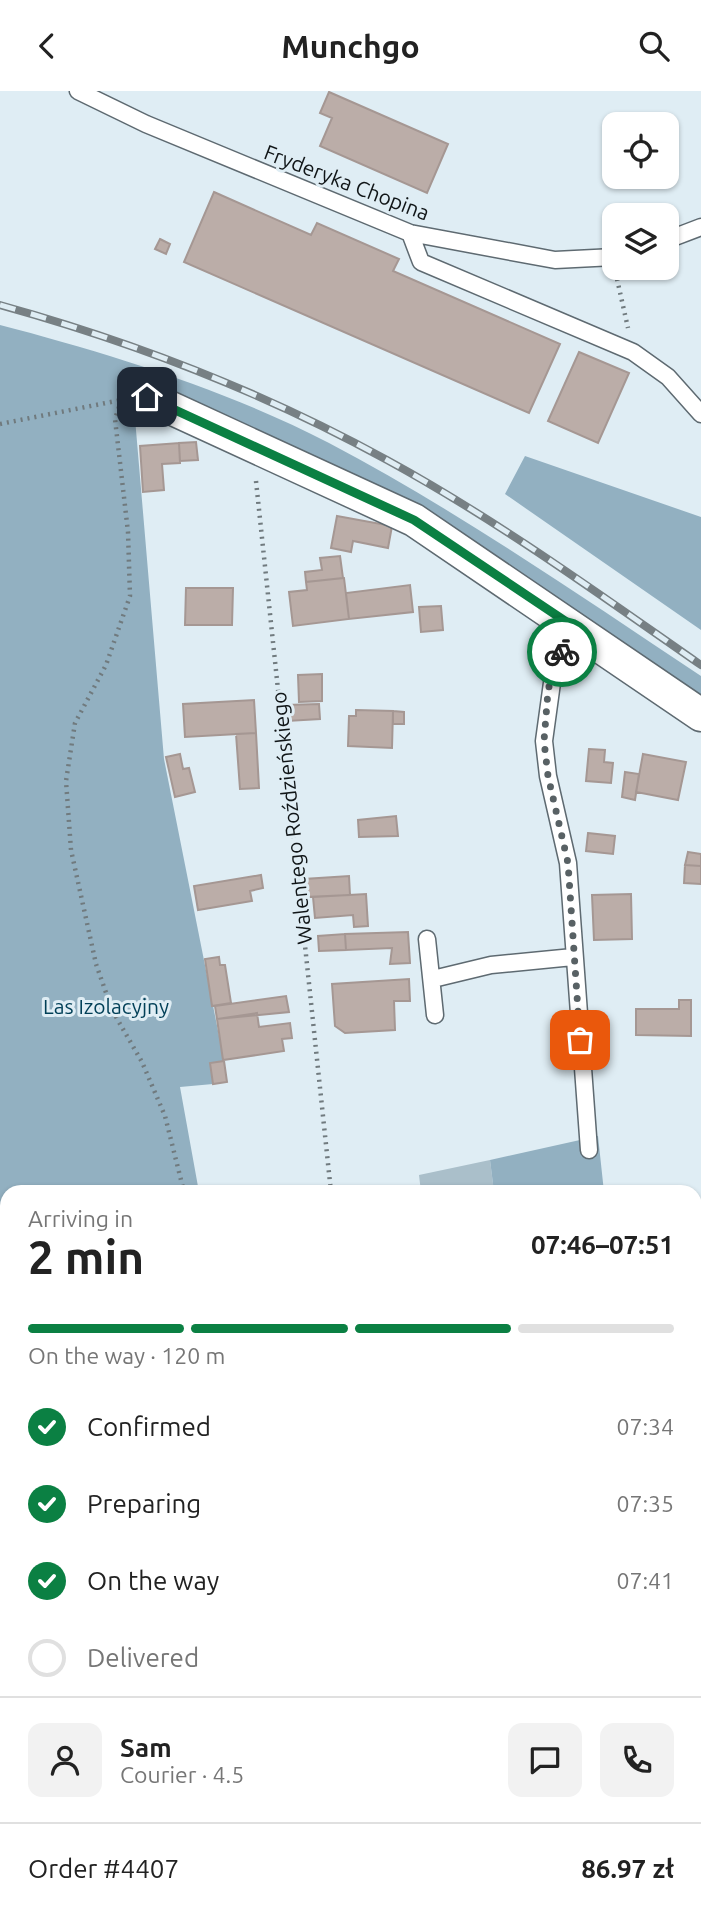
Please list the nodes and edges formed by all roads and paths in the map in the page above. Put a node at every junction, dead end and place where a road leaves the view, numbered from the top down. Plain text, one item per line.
1 (78, 91) edge
2 (701, 227) edge
3 (410, 233) junction
4 (679, 235) edge
5 (602, 258) edge
6 (618, 280) edge
7 (633, 352) junction
8 (136, 398) junction
9 (701, 414) edge
10 (0, 424) edge
11 (252, 445) junction
12 (580, 631) junction
13 (701, 715) edge
14 (427, 939) dead end
15 (573, 957) junction
16 (433, 979) junction
17 (435, 1015) dead end
18 (589, 1150) dead end
19 (182, 1185) edge
20 (330, 1185) edge

1 - 3 lane, Fryderyka Chopina
2 - 4 lane
3 - 5 lane, Fryderyka Chopina
3 - 7 lane
6 - 7 path
7 - 9 lane
8 - 10 path
8 - 11 street
8 - 19 path
11 - 12 street
11 - 20 path, Walentego Roździeńskiego
12 - 13 street
12 - 15 lane
14 - 16 lane
15 - 16 lane
15 - 18 lane
16 - 17 lane

